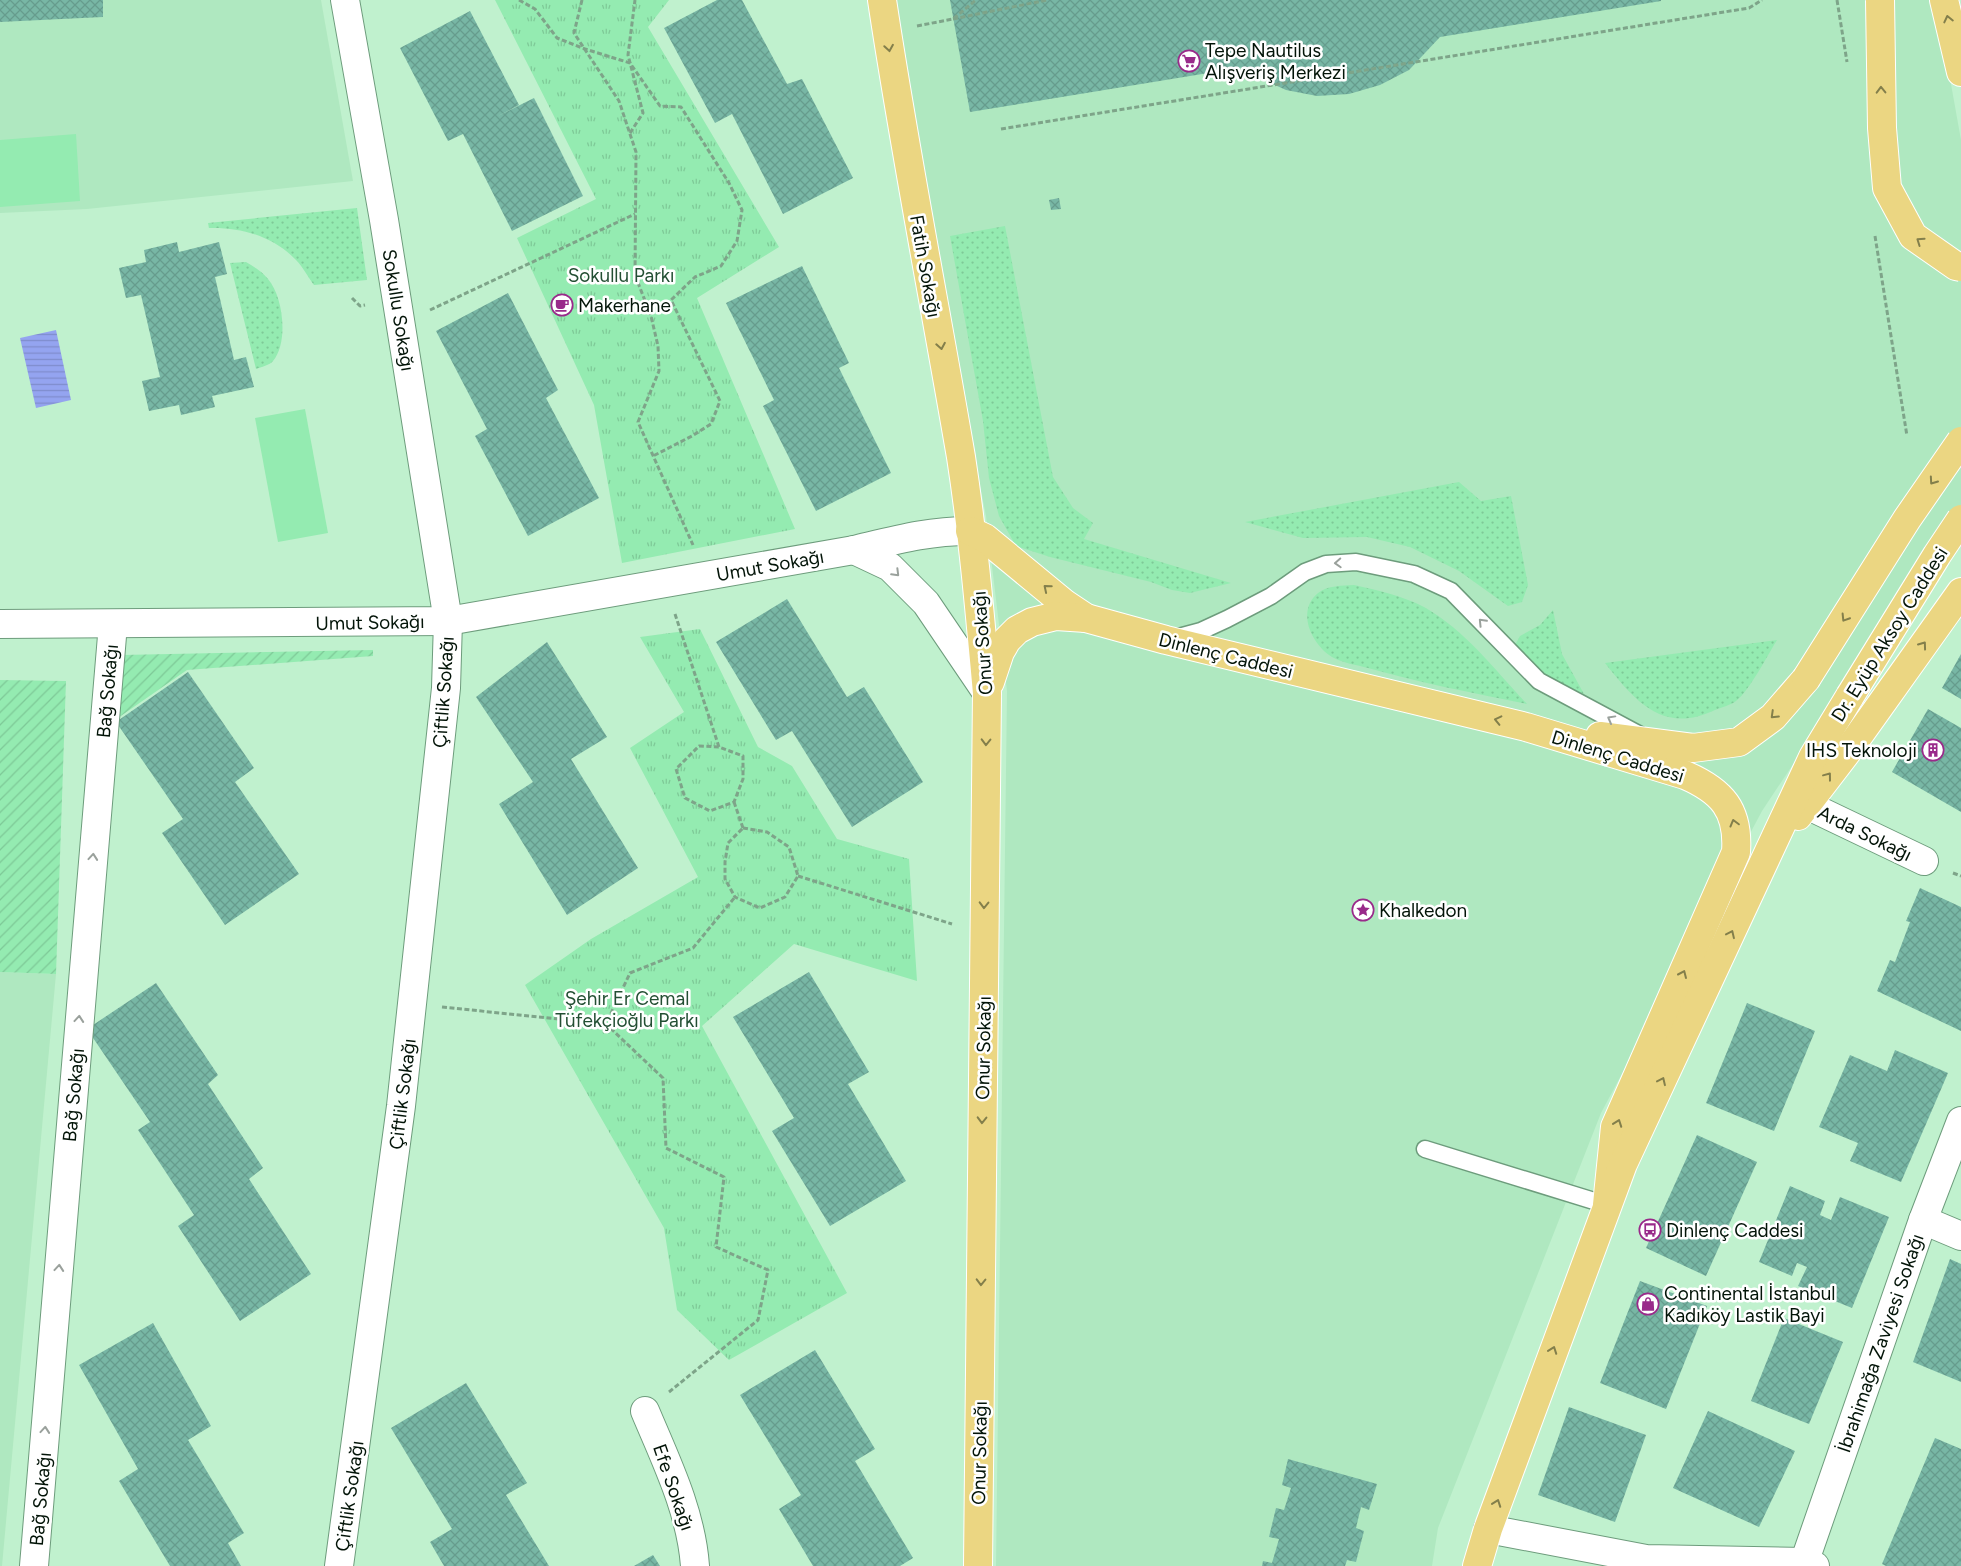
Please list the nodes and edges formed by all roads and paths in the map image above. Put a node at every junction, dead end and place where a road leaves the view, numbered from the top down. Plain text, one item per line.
1 (345, 0) edge
2 (519, 0) edge
3 (582, 0) edge
4 (635, 0) edge
5 (882, 0) edge
6 (976, 0) edge
7 (1047, 0) edge
8 (1762, 0) edge
9 (1880, 0) edge
10 (1944, 0) edge
11 (953, 19) junction
12 (910, 28) dead end
13 (586, 50) junction
14 (630, 63) junction
15 (1961, 72) edge
16 (1001, 129) dead end
17 (630, 134) junction
18 (635, 214) junction
19 (1961, 267) edge
20 (426, 312) dead end
21 (1961, 442) edge
22 (653, 456) junction
23 (1961, 519) edge
24 (970, 531) junction
25 (694, 548) dead end
26 (854, 550) junction
27 (1961, 592) edge
28 (675, 613) dead end
29 (1086, 618) junction
30 (448, 621) junction
31 (0, 624) edge
32 (113, 624) junction
33 (1166, 640) junction
34 (987, 693) junction
35 (1526, 727) junction
36 (1653, 742) junction
37 (719, 747) junction
38 (734, 802) junction
39 (1806, 805) junction
40 (743, 828) junction
41 (1767, 857) junction
42 (1924, 862) dead end
43 (798, 876) junction
44 (735, 897) junction
45 (984, 934) junction
46 (412, 1004) junction
47 (606, 1024) junction
48 (1961, 1121) edge
49 (1425, 1149) dead end
50 (1607, 1206) junction
51 (1923, 1220) junction
52 (1961, 1236) edge
53 (645, 1411) joint
54 (1488, 1529) junction
55 (1807, 1565) edge
56 (34, 1566) edge
57 (339, 1566) edge
58 (695, 1566) edge
59 (978, 1566) edge
60 (1477, 1566) edge

1 - 30 street, Sokullu Sokağı
2 - 13 path
3 - 13 path
4 - 14 path
5 -> 24 main road, Fatih Sokağı
6 - 11 path
7 - 11 path
8 - 16 path
19 -> 9 main road, bridge
15 -> 10 main road
11 - 12 path
13 - 14 path
13 - 17 path
14 - 17 path
14 - 22 path
17 - 18 path
18 - 20 path
18 - 22 path
21 -> 36 main road, bridge
22 - 25 path
23 - 41 main road, Dr. Eyüp Aksoy Caddesi, bridge
24 - 26 street, Umut Sokağı
29 -> 24 main road, Dinlenç Caddesi
24 - 34 main road, Onur Sokağı
26 - 30 street, Umut Sokağı
26 -> 34 street
39 -> 27 main road
28 - 37 path
29 - 33 main road, Dinlenç Caddesi
29 - 34 main road, Dinlenç Caddesi
30 - 32 street, Umut Sokağı
30 - 46 street, Çiftlik Sokağı
31 - 32 street, Umut Sokağı
56 -> 32 street, Bağ Sokağı
35 -> 33 main road, Dinlenç Caddesi
36 -> 33 lane
34 -> 45 main road, Onur Sokağı
35 - 36 main road
50 -> 35 main road, Dinlenç Caddesi
37 - 38 path
37 - 38 path
38 - 40 path
39 - 41 main road
39 - 42 street, Arda Sokağı
40 - 43 path
40 - 44 path
50 -> 41 main road, Dinlenç Caddesi
43 - 44 path
43 - 45 path
44 - 47 path
45 -> 59 main road, Onur Sokağı
46 - 47 path
46 - 57 street, Çiftlik Sokağı
47 - 53 path
48 - 51 street, İbrahimağa Zaviyesi Sokağı
49 - 50 lane
54 -> 50 main road, Dinlenç Caddesi
51 - 52 street
51 - 55 street, İbrahimağa Zaviyesi Sokağı
53 - 58 street, Efe Sokağı
54 - 55 street
54 - 60 main road, Dinlenç Caddesi

